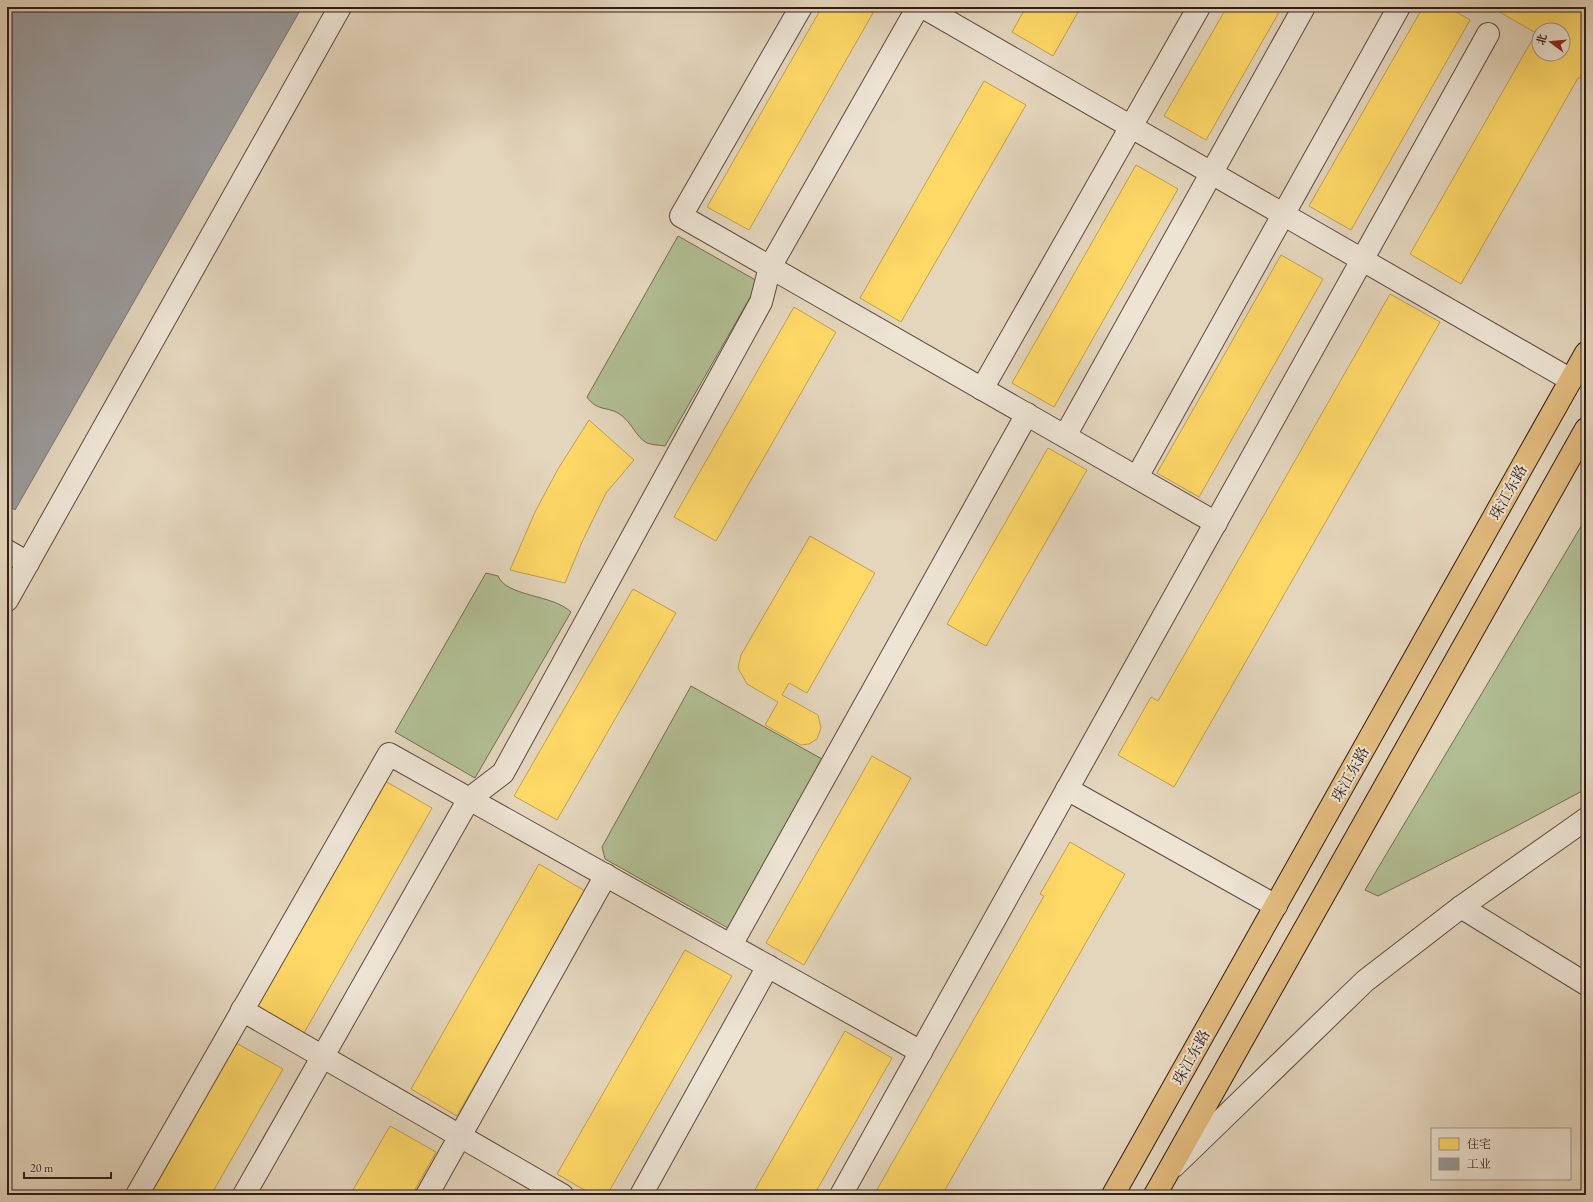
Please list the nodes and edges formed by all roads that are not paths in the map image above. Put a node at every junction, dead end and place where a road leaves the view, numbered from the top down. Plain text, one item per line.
1 (340, 7) edge
2 (801, 7) edge
3 (918, 7) edge
4 (923, 7) edge
5 (1199, 7) edge
6 (1304, 7) edge
7 (1399, 7) edge
8 (1488, 34) dead end
9 (1131, 127) junction
10 (1212, 173) junction
11 (1283, 214) junction
12 (1362, 260) junction
13 (770, 267) junction
14 (1586, 353) edge
15 (1571, 380) junction
16 (982, 389) junction
17 (1027, 414) junction
18 (1586, 429) edge
19 (1065, 436) junction
20 (1137, 477) junction
21 (1216, 523) junction
22 (7, 552) edge
23 (28, 563) junction
24 (7, 600) edge
25 (1067, 789) junction
26 (469, 798) junction
27 (1586, 819) edge
28 (606, 875) junction
29 (1276, 906) junction
30 (1461, 907) junction
31 (731, 945) junction
32 (768, 966) junction
33 (1586, 984) edge
34 (242, 1010) junction
35 (921, 1052) junction
36 (322, 1057) junction
37 (460, 1136) junction
38 (1169, 1171) junction
39 (137, 1195) edge
40 (244, 1195) edge
41 (427, 1195) edge
42 (562, 1195) edge
43 (641, 1195) edge
44 (841, 1195) edge
45 (1112, 1195) edge
46 (1156, 1195) edge

1 - 23 street
2 - 13 street
3 - 13 street
4 - 9 street
5 - 9 street
6 - 10 street
7 - 11 street
8 - 12 street
9 - 10 street
9 - 16 street
10 - 11 street
10 - 19 street
11 - 12 street
11 - 20 street
12 - 15 street
12 - 21 street
13 - 16 street
13 - 26 street
14 - 15 main road, 珠江东路
15 - 29 main road, 珠江东路
16 - 17 street
17 - 19 street
17 - 31 street
18 - 38 main road
19 - 20 street
20 - 21 street
21 - 25 street
22 - 23 street
23 - 24 street
25 - 29 street
25 - 35 street
26 - 28 street
26 - 34 street
26 - 36 street
27 - 30 street
28 - 31 street
28 - 37 street
29 - 45 main road, 珠江东路
30 - 33 street
30 - 38 street
31 - 32 street
32 - 35 street
32 - 43 street
34 - 36 street
34 - 39 street
35 - 44 street
36 - 37 street
36 - 40 street
37 - 41 street
37 - 42 street
38 - 46 main road

